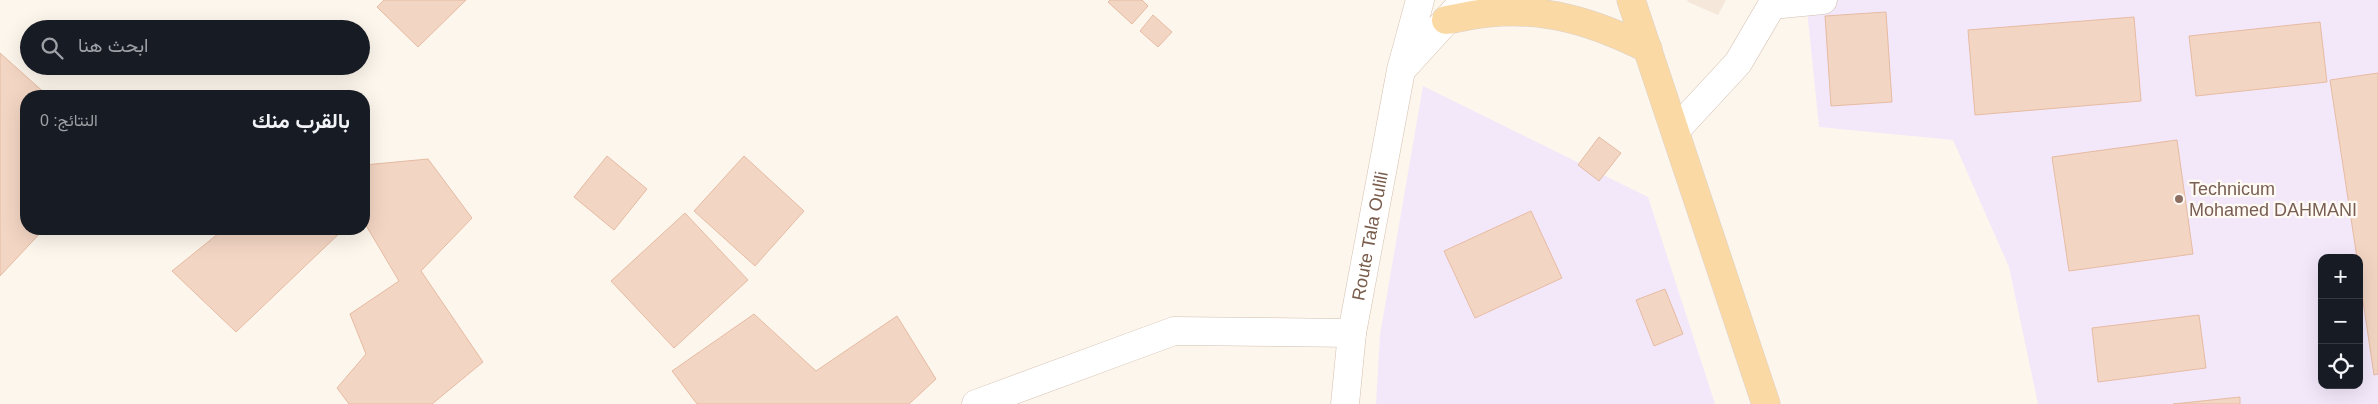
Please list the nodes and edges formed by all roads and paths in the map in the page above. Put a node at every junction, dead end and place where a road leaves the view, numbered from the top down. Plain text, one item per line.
1 (1420, 0) edge
2 (1465, 0) edge
3 (1631, 0) edge
4 (1823, 0) edge
5 (1772, 2) edge
6 (1446, 20) junction
7 (1648, 49) junction
8 (1401, 70) junction
9 (1676, 130) junction
10 (1352, 333) junction
11 (976, 404) edge
12 (1345, 404) edge
13 (1766, 404) edge

1 - 8 street, Route Tala Oulili
2 - 6 street
3 - 7 main road
4 - 5 street
5 - 9 street
6 - 7 main road
6 - 8 street
7 - 9 main road
8 - 10 street, Route Tala Oulili
9 - 13 main road
10 - 11 street
10 - 12 street, Route Tala Oulili

